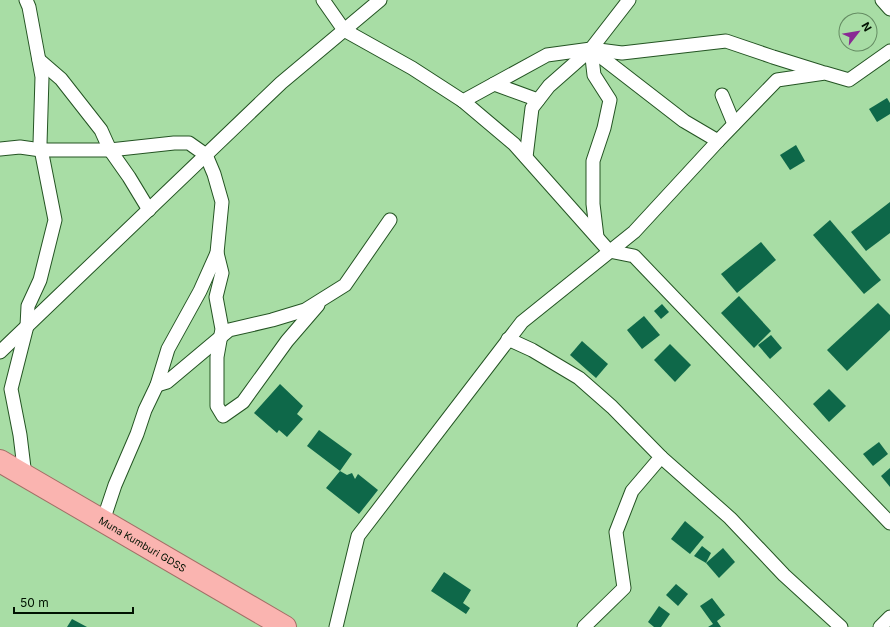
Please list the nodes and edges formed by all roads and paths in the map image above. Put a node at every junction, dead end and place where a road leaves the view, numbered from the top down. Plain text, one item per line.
1 (26, 0) edge
2 (323, 0) edge
3 (380, 0) edge
4 (629, 0) edge
5 (882, 0) edge
6 (890, 9) edge
7 (344, 30) junction
8 (591, 49) junction
9 (890, 51) edge
10 (39, 60) junction
11 (825, 73) junction
12 (494, 84) junction
13 (722, 95) dead end
14 (538, 100) junction
15 (463, 102) junction
16 (734, 124) junction
17 (718, 141) junction
18 (0, 149) edge
19 (41, 150) junction
20 (110, 150) junction
21 (206, 155) junction
22 (526, 157) junction
23 (148, 210) junction
24 (390, 220) dead end
25 (597, 237) junction
26 (609, 250) junction
27 (217, 253) junction
28 (327, 296) junction
29 (27, 326) junction
30 (222, 336) junction
31 (508, 340) junction
32 (0, 352) edge
33 (157, 385) junction
34 (660, 457) junction
35 (0, 461) edge
36 (25, 476) junction
37 (103, 521) junction
38 (890, 523) edge
39 (890, 617) edge
40 (285, 627) edge
41 (336, 627) edge
42 (584, 627) edge
43 (841, 627) edge
44 (880, 627) edge

1 - 10 street
2 - 7 street
3 - 7 street
4 - 8 street
5 - 6 street
7 - 15 street
7 - 21 street
8 - 11 street
8 - 12 street
8 - 14 street
8 - 17 street
8 - 25 street
9 - 11 street
10 - 19 street
10 - 20 street
11 - 16 street
12 - 14 street
12 - 15 street
13 - 16 street
14 - 22 street
15 - 22 street
16 - 17 street
17 - 26 street
18 - 19 street
19 - 20 street
19 - 29 street
20 - 21 street
20 - 23 street
21 - 23 street
21 - 27 street
22 - 25 street
23 - 29 street
24 - 28 street
25 - 26 street
26 - 31 street
26 - 38 street
27 - 30 street
27 - 33 street
28 - 30 street
28 - 30 street
29 - 32 street
29 - 36 street
30 - 33 street
31 - 34 street
31 - 41 street
33 - 37 street
34 - 42 street
34 - 43 street
35 - 36 highway, Muna Kumburi GDSS
36 - 37 highway, Muna Kumburi GDSS
37 - 40 highway, Muna Kumburi GDSS
39 - 44 street

